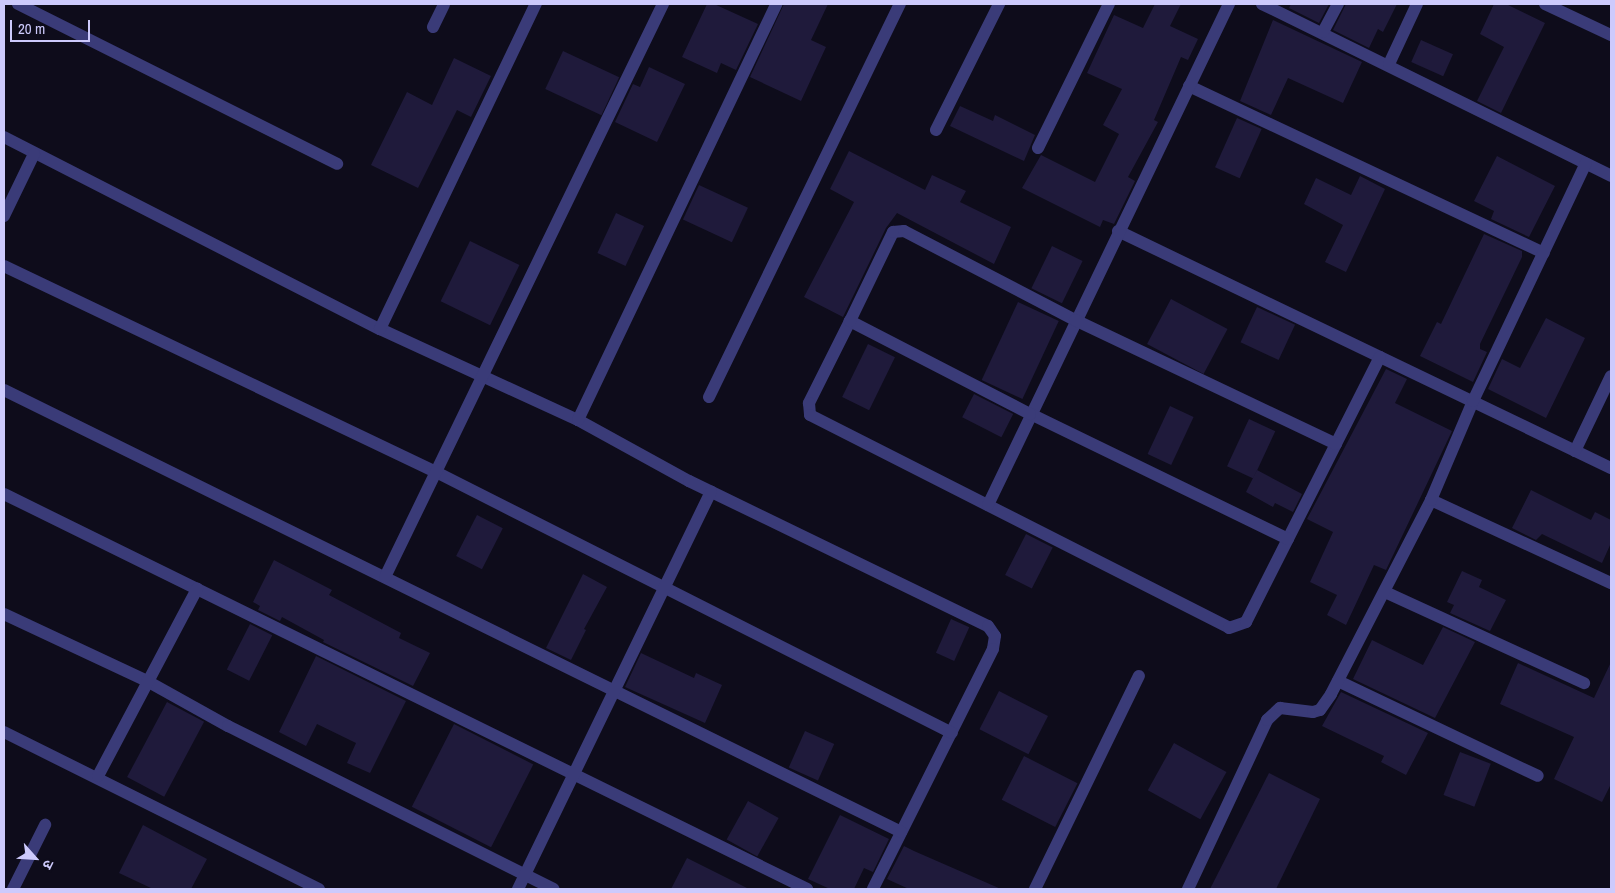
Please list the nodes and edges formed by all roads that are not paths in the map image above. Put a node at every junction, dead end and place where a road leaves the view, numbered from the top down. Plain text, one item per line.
1 (18, 4) edge
2 (444, 4) edge
3 (536, 4) edge
4 (663, 4) edge
5 (776, 4) edge
6 (900, 4) edge
7 (998, 4) edge
8 (1109, 4) edge
9 (1229, 4) edge
10 (1262, 4) edge
11 (1338, 4) edge
12 (1417, 4) edge
13 (1545, 4) edge
14 (433, 27) dead end
15 (1324, 32) junction
16 (1611, 35) edge
17 (1389, 64) junction
18 (1189, 86) junction
19 (936, 130) dead end
20 (4, 137) edge
21 (1038, 148) dead end
22 (34, 154) junction
23 (1586, 163) junction
24 (337, 164) dead end
25 (1609, 170) edge
26 (4, 216) edge
27 (1118, 231) junction
28 (1544, 253) junction
29 (4, 266) edge
30 (1075, 320) junction
31 (850, 321) junction
32 (380, 329) junction
33 (1380, 357) junction
34 (1611, 376) edge
35 (482, 378) junction
36 (4, 390) edge
37 (709, 398) dead end
38 (1473, 401) junction
39 (1030, 414) junction
40 (578, 420) junction
41 (1336, 444) junction
42 (1575, 451) junction
43 (1611, 468) edge
44 (436, 472) junction
45 (711, 491) junction
46 (4, 494) edge
47 (1430, 500) junction
48 (988, 505) junction
49 (1288, 539) junction
50 (385, 577) junction
51 (1611, 583) edge
52 (664, 586) junction
53 (197, 589) junction
54 (1385, 592) junction
55 (4, 614) edge
56 (1140, 676) dead end
57 (1338, 680) junction
58 (146, 681) junction
59 (1584, 683) dead end
60 (614, 690) junction
61 (4, 732) edge
62 (952, 733) junction
63 (98, 776) junction
64 (1538, 776) dead end
65 (574, 777) junction
66 (45, 825) dead end
67 (901, 832) junction
68 (525, 875) junction
69 (13, 889) edge
70 (319, 889) edge
71 (518, 889) edge
72 (553, 889) edge
73 (807, 889) edge
74 (873, 889) edge
75 (1035, 889) edge
76 (1188, 889) edge

1 - 24 street
2 - 14 street
3 - 32 street
4 - 35 street
5 - 40 street
6 - 37 street
7 - 19 street
8 - 21 street
9 - 18 street
10 - 15 street
11 - 15 street
12 - 17 street
13 - 16 street
15 - 17 street
17 - 23 street
18 - 27 street
18 - 28 street
20 - 22 street
22 - 26 street
22 - 32 street
23 - 25 street
23 - 28 street
27 - 30 street
27 - 33 street
28 - 38 street
29 - 44 street
30 - 31 street
30 - 39 street
30 - 41 street
31 - 39 street
31 - 48 street
32 - 35 street
33 - 38 street
33 - 41 street
34 - 42 street
35 - 40 street
35 - 44 street
36 - 50 street
38 - 42 street
38 - 47 street
39 - 48 street
39 - 49 street
40 - 45 street
41 - 49 street
42 - 43 street
44 - 50 street
44 - 52 street
45 - 52 street
45 - 62 street
46 - 53 street
47 - 51 street
47 - 54 street
48 - 49 street
50 - 60 street
52 - 60 street
52 - 62 street
53 - 58 street
53 - 65 street
54 - 57 street
54 - 59 street
55 - 58 street
56 - 75 street
57 - 64 street
57 - 76 street
58 - 63 street
58 - 68 street
60 - 65 street
60 - 67 street
61 - 63 street
62 - 67 street
63 - 70 street
65 - 68 street
65 - 73 street
66 - 69 street
67 - 74 street
68 - 71 street
68 - 72 street

